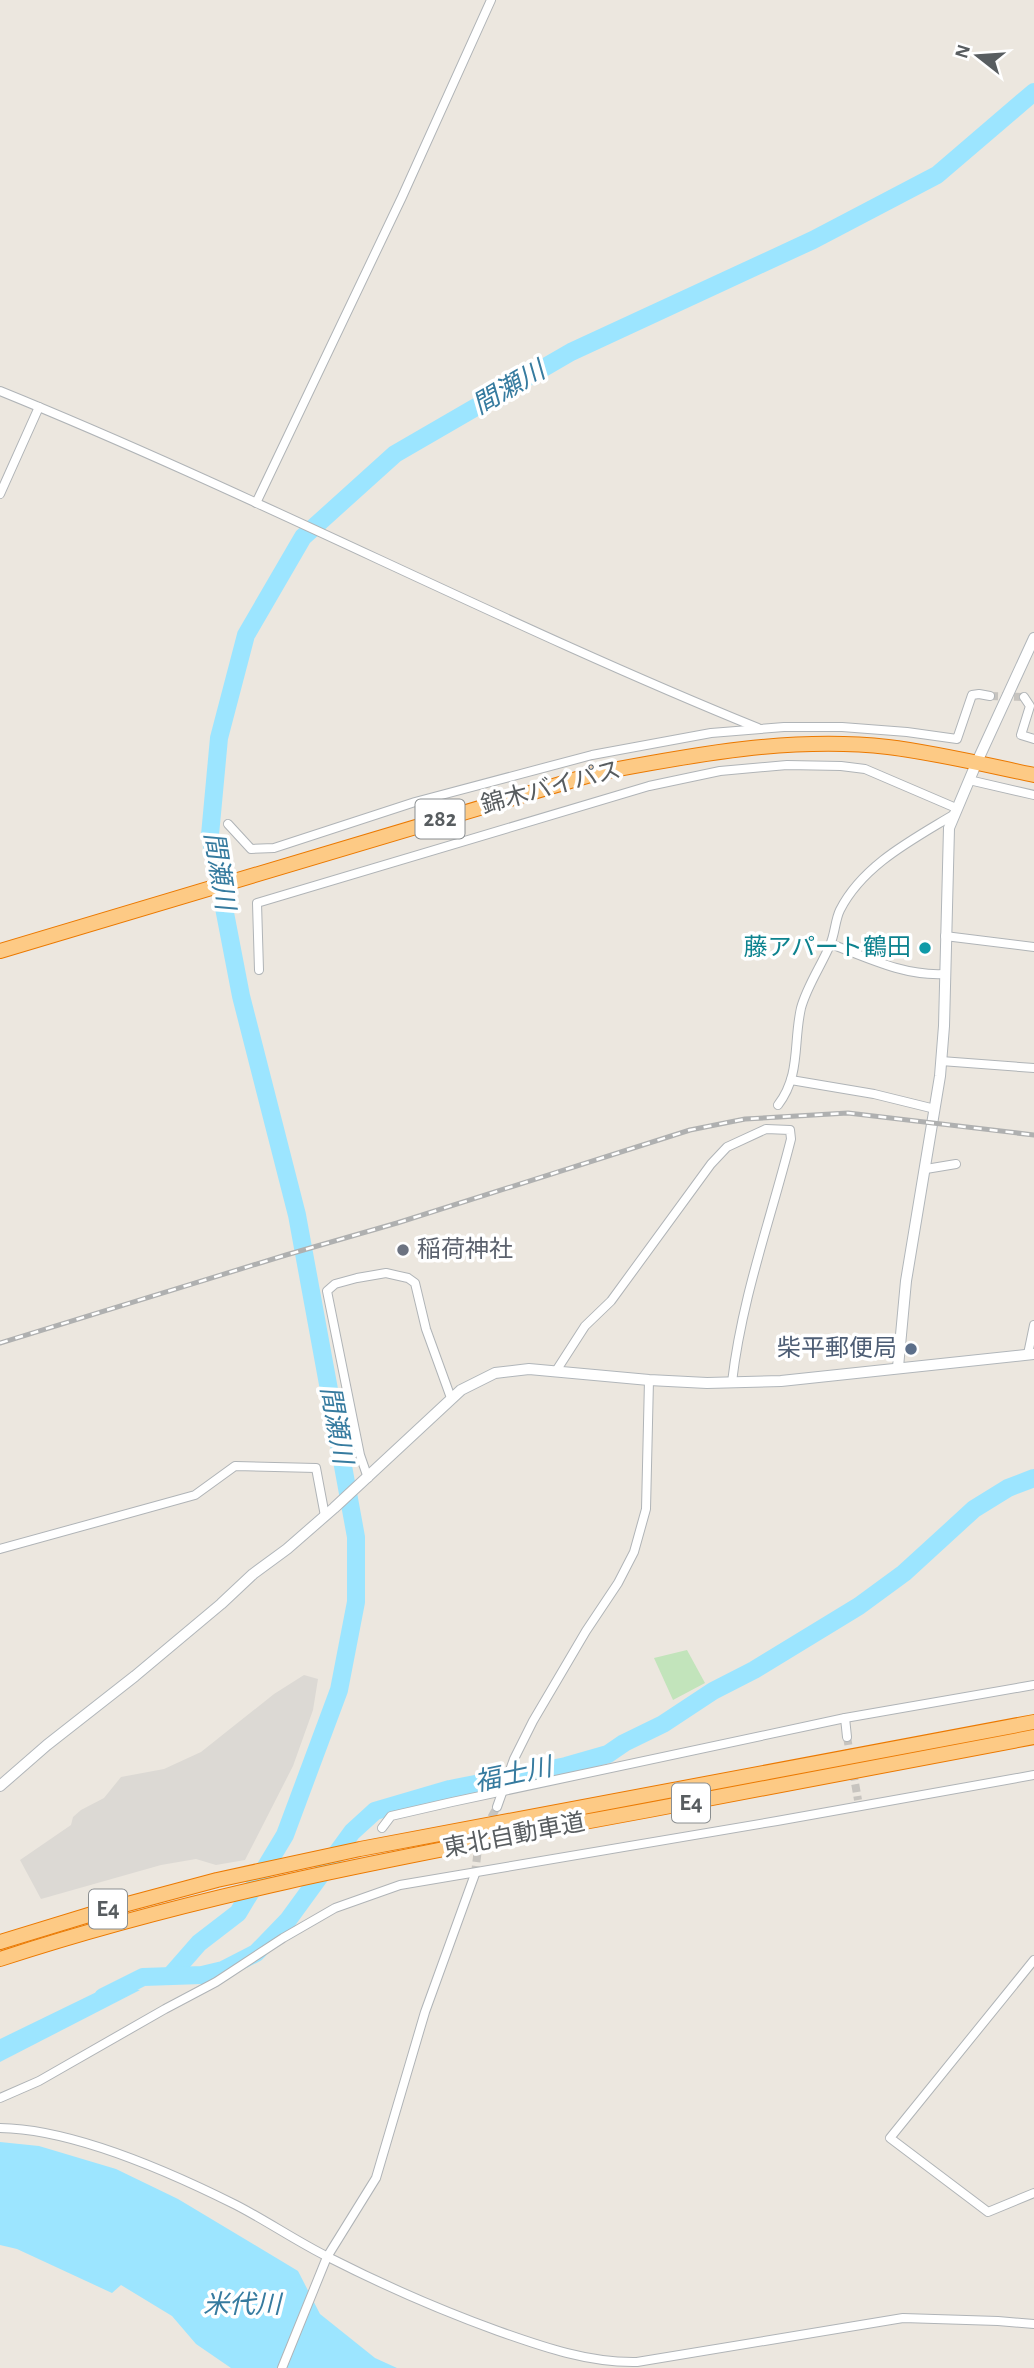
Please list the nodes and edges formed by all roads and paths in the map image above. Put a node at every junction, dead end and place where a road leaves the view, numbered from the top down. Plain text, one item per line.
1 (491, 0) edge
2 (0, 391) edge
3 (39, 407) junction
4 (0, 494) edge
5 (256, 503) junction
6 (1034, 638) edge
7 (990, 696) tunnel mouth
8 (1024, 697) dead end
9 (758, 728) junction
10 (1034, 738) edge
11 (976, 764) junction
12 (1034, 775) edge
13 (969, 780) junction
14 (1034, 795) edge
15 (955, 812) junction
16 (228, 824) dead end
17 (945, 936) junction
18 (831, 944) junction
19 (1034, 947) edge
20 (0, 951) edge
21 (259, 970) dead end
22 (944, 974) junction
23 (941, 1061) junction
24 (1034, 1068) edge
25 (791, 1080) junction
26 (778, 1105) dead end
27 (935, 1109) junction
28 (956, 1164) dead end
29 (926, 1169) junction
30 (1034, 1325) edge
31 (1031, 1354) edge
32 (898, 1367) junction
33 (556, 1371) junction
34 (649, 1380) junction
35 (732, 1382) junction
36 (452, 1398) junction
37 (365, 1480) junction
38 (325, 1516) junction
39 (0, 1549) edge
40 (1034, 1685) edge
41 (845, 1718) junction
42 (1034, 1723) edge
43 (847, 1737) tunnel mouth
44 (1034, 1737) edge
45 (1034, 1775) edge
46 (0, 1786) edge
47 (501, 1791) junction
48 (497, 1807) tunnel mouth
49 (382, 1828) dead end
50 (475, 1874) junction
51 (0, 1942) edge
52 (0, 1959) edge
53 (1034, 1959) edge
54 (0, 2098) edge
55 (0, 2128) edge
56 (1034, 2193) edge
57 (327, 2257) junction
58 (1034, 2324) edge
59 (282, 2368) edge

1 - 5 street
2 - 3 street
3 - 4 street
3 - 5 street
5 - 9 street
6 - 11 street
7 - 9 street
8 - 10 street
9 - 16 street
11 - 12 highway, 錦木バイパス / 282
11 - 13 street
11 - 20 highway, 錦木バイパス / 282
13 - 14 street
13 - 15 street
15 - 17 street
15 - 18 street
15 - 21 street
17 - 19 street
17 - 22 street
18 - 22 street
18 - 25 street
22 - 23 street
23 - 24 street
23 - 27 street
25 - 26 street
25 - 27 street
27 - 29 street
28 - 29 street
29 - 32 street
30 - 31 street
31 - 32 street
32 - 35 street
33 - 34 street
33 - 35 street
33 - 36 street
34 - 35 street
34 - 47 street
36 - 37 street
36 - 37 street
37 - 38 street
38 - 39 street
38 - 46 street
40 - 41 street
41 - 43 street
41 - 47 street
42 - 51 highway, 東北自動車道 / E4
44 - 52 highway, 東北自動車道 / E4
45 - 50 street
47 - 48 street
47 - 49 street
50 - 54 street
50 - 57 street
53 - 56 street
55 - 57 street
57 - 58 street
57 - 59 street

